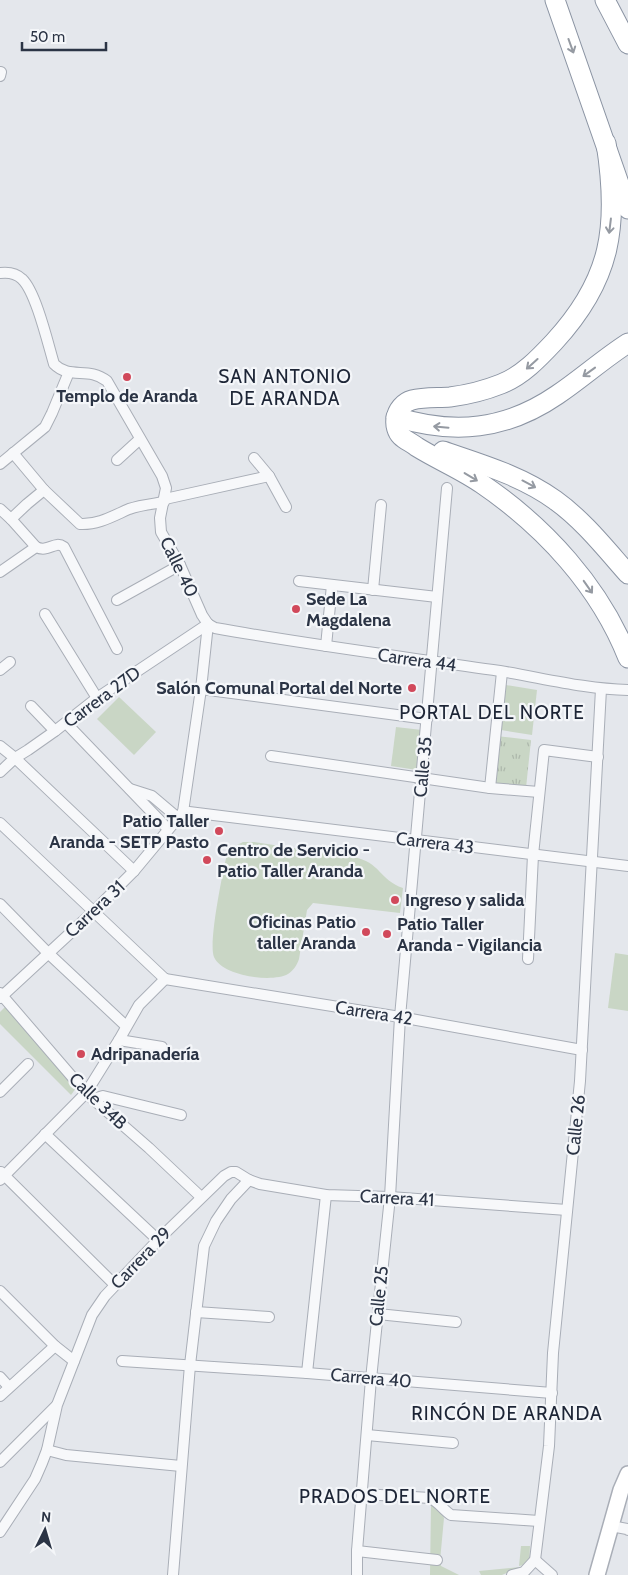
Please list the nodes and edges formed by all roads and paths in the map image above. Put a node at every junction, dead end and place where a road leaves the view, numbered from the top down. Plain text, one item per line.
1 (555, 0) edge
2 (605, 0) edge
3 (628, 44) edge
4 (606, 143) junction
5 (628, 208) edge
6 (0, 274) edge
7 (628, 343) edge
8 (69, 372) junction
9 (396, 417) junction
10 (402, 436) junction
11 (140, 439) junction
12 (13, 453) junction
13 (254, 458) dead end
14 (117, 460) dead end
15 (0, 464) edge
16 (269, 476) junction
17 (447, 488) dead end
18 (44, 490) junction
19 (165, 501) junction
20 (381, 505) dead end
21 (286, 507) dead end
22 (0, 510) edge
23 (12, 519) junction
24 (36, 547) junction
25 (180, 565) junction
26 (0, 572) edge
27 (628, 574) edge
28 (299, 581) dead end
29 (332, 585) junction
30 (373, 590) junction
31 (438, 597) junction
32 (117, 600) dead end
33 (45, 614) dead end
34 (208, 624) junction
35 (326, 646) junction
36 (117, 649) dead end
37 (628, 658) edge
38 (10, 662) dead end
39 (432, 662) junction
40 (0, 670) edge
41 (502, 672) junction
42 (200, 689) junction
43 (601, 689) junction
44 (628, 690) edge
45 (97, 698) junction
46 (31, 706) dead end
47 (427, 719) junction
48 (66, 723) junction
49 (55, 731) junction
50 (0, 746) edge
51 (270, 756) dead end
52 (598, 757) junction
53 (15, 758) junction
54 (0, 772) edge
55 (422, 778) junction
56 (490, 788) junction
57 (129, 789) junction
58 (539, 792) junction
59 (180, 815) junction
60 (0, 823) edge
61 (168, 829) junction
62 (416, 840) junction
63 (533, 855) junction
64 (592, 862) junction
65 (628, 866) edge
66 (134, 871) junction
67 (0, 904) edge
68 (93, 912) junction
69 (48, 952) junction
70 (528, 959) dead end
71 (165, 979) junction
72 (1, 998) edge
73 (400, 1017) junction
74 (126, 1026) junction
75 (119, 1040) junction
76 (162, 1047) dead end
77 (582, 1050) junction
78 (28, 1064) dead end
79 (0, 1092) edge
80 (89, 1096) junction
81 (182, 1115) dead end
82 (46, 1134) junction
83 (231, 1172) joint
84 (1, 1176) edge
85 (249, 1180) junction
86 (326, 1195) junction
87 (202, 1197) junction
88 (390, 1197) junction
89 (567, 1210) junction
90 (158, 1240) junction
91 (115, 1284) junction
92 (0, 1291) edge
93 (196, 1312) junction
94 (378, 1314) junction
95 (269, 1317) dead end
96 (456, 1322) dead end
97 (55, 1346) junction
98 (74, 1361) junction
99 (122, 1361) dead end
100 (190, 1365) junction
101 (307, 1373) junction
102 (0, 1377) edge
103 (371, 1378) junction
104 (9, 1387) junction
105 (552, 1393) junction
106 (0, 1396) edge
107 (57, 1405) junction
108 (367, 1435) junction
109 (453, 1443) dead end
110 (47, 1450) junction
111 (0, 1462) edge
112 (181, 1466) junction
113 (628, 1474) edge
114 (363, 1494) junction
115 (539, 1520) junction
116 (610, 1526) junction
117 (628, 1530) edge
118 (0, 1532) edge
119 (357, 1551) junction
120 (437, 1560) dead end
121 (535, 1560) junction
122 (173, 1575) edge
123 (357, 1575) edge
124 (512, 1575) edge
125 (552, 1575) edge
126 (597, 1575) edge

1 -> 4 highway
2 - 3 highway
4 - 5 highway
4 -> 9 highway
6 - 8 street
7 -> 9 highway
8 - 11 street, Calle 40
8 - 12 street
9 - 10 highway
10 -> 27 highway
10 -> 37 highway
11 - 14 street
11 - 19 street, Calle 40
12 - 15 street
12 - 18 street
13 - 16 street
16 - 19 street
16 - 21 street
17 - 31 street, Calle 35
18 - 19 street
18 - 23 street
19 - 25 street, Calle 40
20 - 30 street
22 - 23 street
23 - 24 street
24 - 26 street
24 - 36 street
25 - 32 street
25 - 34 street, Calle 40
28 - 29 street
29 - 30 street
29 - 35 street
30 - 31 street
31 - 39 street, Calle 35
33 - 45 street
34 - 35 street, Carrera 44
34 - 42 street
34 - 45 street, Carrera 27D
35 - 39 street, Carrera 44
38 - 40 street
39 - 41 street, Carrera 44
39 - 47 street, Calle 35
41 - 43 street, Carrera 44
41 - 56 street
42 - 47 street
42 - 59 street
43 - 44 street, Carrera 44
43 - 52 street, Calle 26
45 - 48 street, Carrera 27D
46 - 49 street
47 - 55 street, Calle 35
48 - 49 street, Carrera 27D
48 - 57 street
49 - 53 street, Carrera 27D
50 - 53 street
51 - 55 street
52 - 58 street
52 - 64 street, Calle 26
53 - 54 street, Carrera 27D
53 - 66 street
55 - 56 street
55 - 62 street, Calle 35
56 - 58 street
57 - 59 street
57 - 61 street
58 - 63 street
59 - 61 street, Carrera 31
59 - 62 street, Carrera 43
60 - 68 street
61 - 66 street, Carrera 31
62 - 63 street, Carrera 43
62 - 73 street, Calle 35
63 - 64 street, Carrera 43
63 - 70 street
64 - 65 street, Carrera 43
64 - 77 street, Calle 26
66 - 68 street, Carrera 31
67 - 69 street
68 - 69 street, Carrera 31
68 - 71 street
69 - 72 street, Carrera 31
69 - 74 street
71 - 73 street, Carrera 42
71 - 74 street
72 - 80 street, Calle 34B
73 - 77 street, Carrera 42
73 - 88 street, Calle 25
74 - 75 street
75 - 76 street
75 - 80 street
77 - 89 street, Calle 26
78 - 79 street
80 - 81 street
80 - 82 street
80 - 87 street, Calle 34B
82 - 84 street
82 - 90 street
83 - 85 street, Carrera 41
83 - 87 street, Carrera 29
84 - 91 street
85 - 86 street, Carrera 41
85 - 93 street
86 - 88 street, Carrera 41
86 - 101 street
87 - 90 street, Carrera 29
88 - 89 street, Carrera 41
88 - 94 street, Calle 25
89 - 105 street, Calle 26
90 - 91 street, Carrera 29
91 - 98 street, Carrera 29
92 - 97 street
93 - 95 street
93 - 100 street
94 - 96 street
94 - 103 street, Calle 25
97 - 98 street
97 - 104 street
98 - 107 street, Carrera 29
99 - 100 street, Carrera 40
100 - 101 street, Carrera 40
100 - 112 street
101 - 103 street, Carrera 40
102 - 104 street
103 - 105 street, Carrera 40
103 - 108 street, Calle 25
104 - 106 street
105 - 115 street, Calle 26
107 - 110 street, Carrera 29
107 - 111 street
108 - 109 street
108 - 114 street, Calle 25
110 - 112 street
110 - 118 street, Carrera 29
112 - 122 street
113 - 116 street
114 - 115 street
114 - 119 street, Calle 25
115 - 121 street, Calle 26
116 - 117 street
116 - 126 street
119 - 120 street
119 - 123 street, Calle 25
121 - 124 street
121 - 125 street

